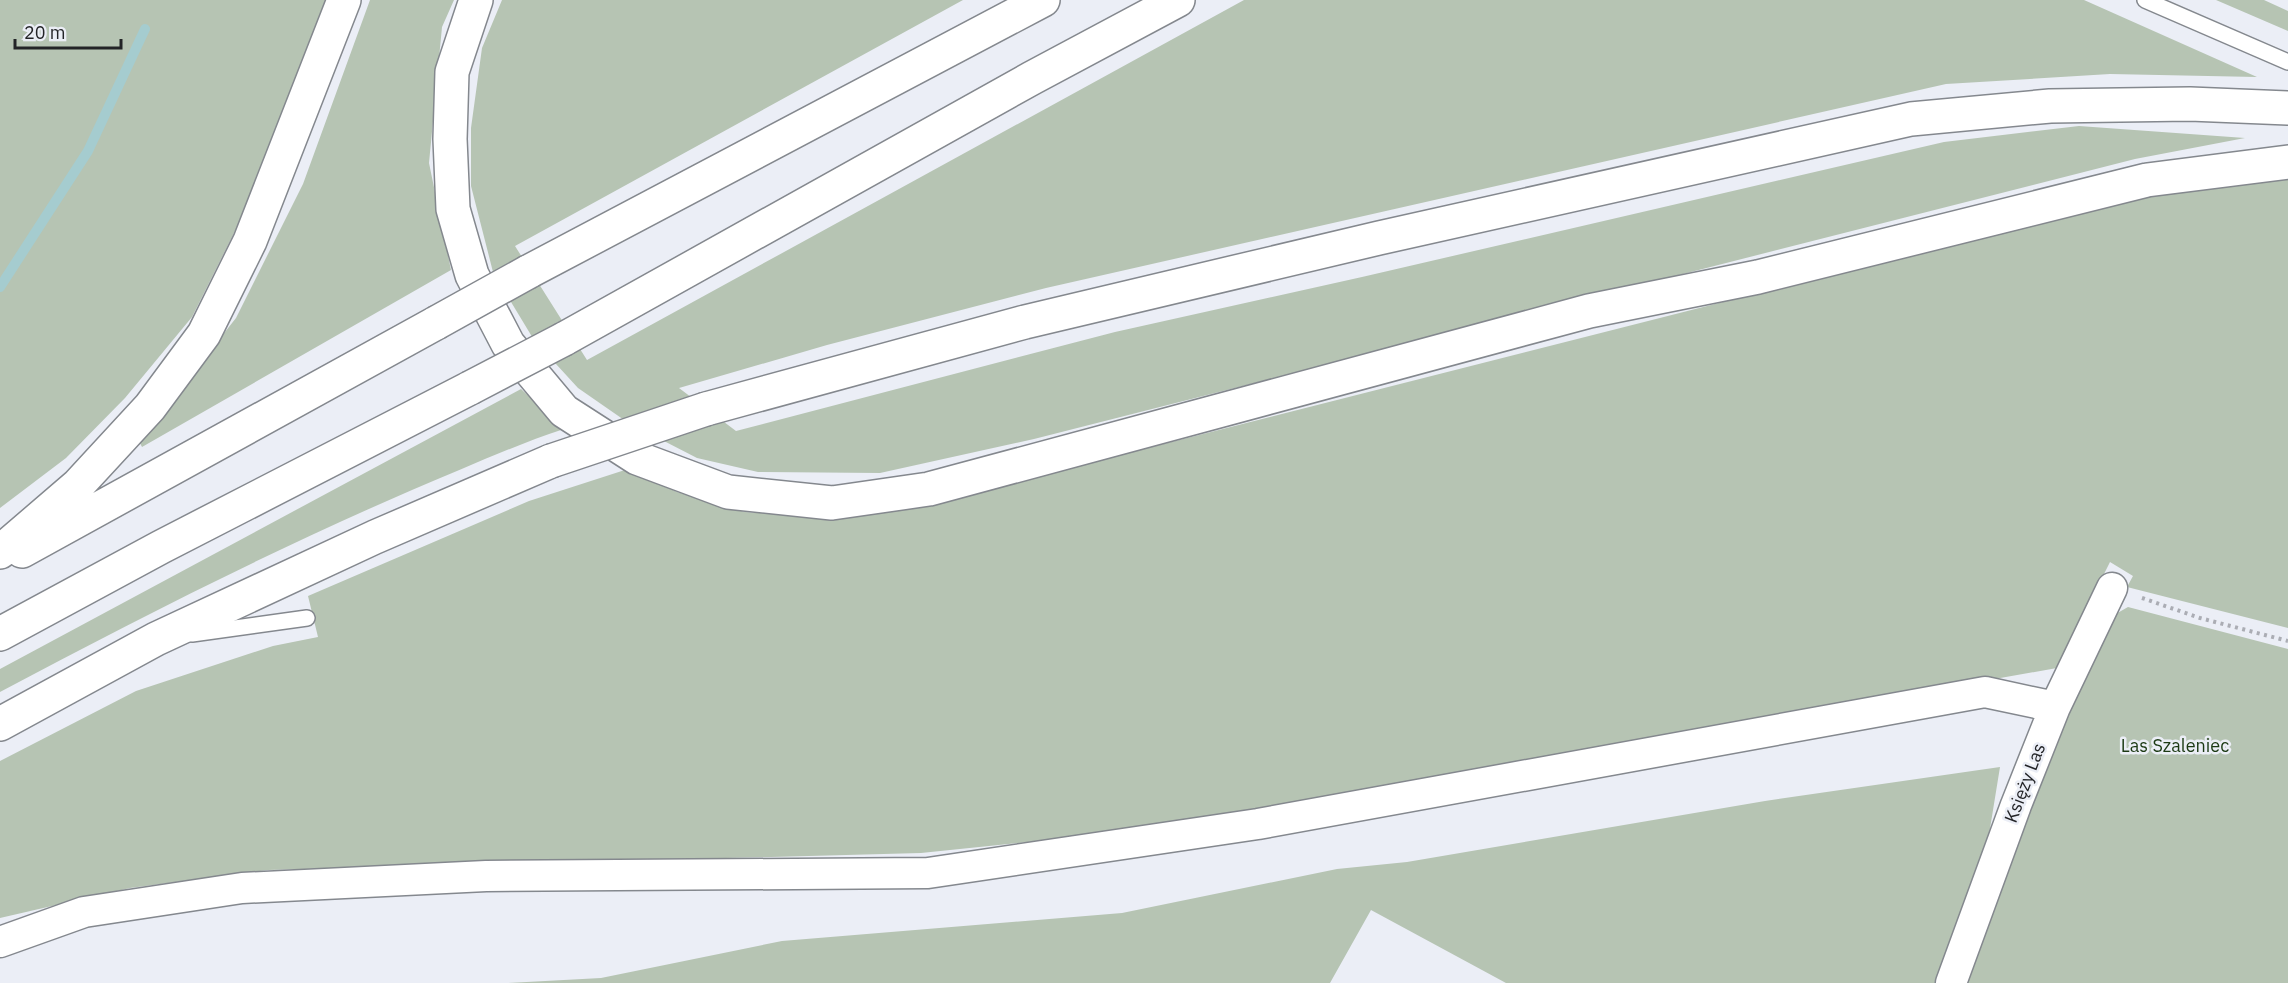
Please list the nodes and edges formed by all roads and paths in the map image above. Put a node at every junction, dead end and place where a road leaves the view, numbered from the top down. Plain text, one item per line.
1 (344, 0) edge
2 (476, 0) edge
3 (1043, 0) edge
4 (1178, 0) edge
5 (2145, 0) edge
6 (2288, 62) edge
7 (2288, 108) edge
8 (2288, 162) edge
9 (0, 552) edge
10 (0, 562) edge
11 (2112, 588) joint
12 (307, 618) dead end
13 (0, 634) edge
14 (156, 639) junction
15 (2288, 641) edge
16 (2055, 707) junction
17 (0, 724) edge
18 (0, 942) edge
19 (1951, 983) edge

1 - 9 highway
2 - 8 highway
3 - 10 highway, bridge
4 - 13 highway, bridge
5 - 6 lane
7 - 14 highway, bridge
11 - 15 path
11 - 16 street, Księży Las
12 - 14 lane
14 - 17 highway
16 - 18 street
16 - 19 street, Księży Las

